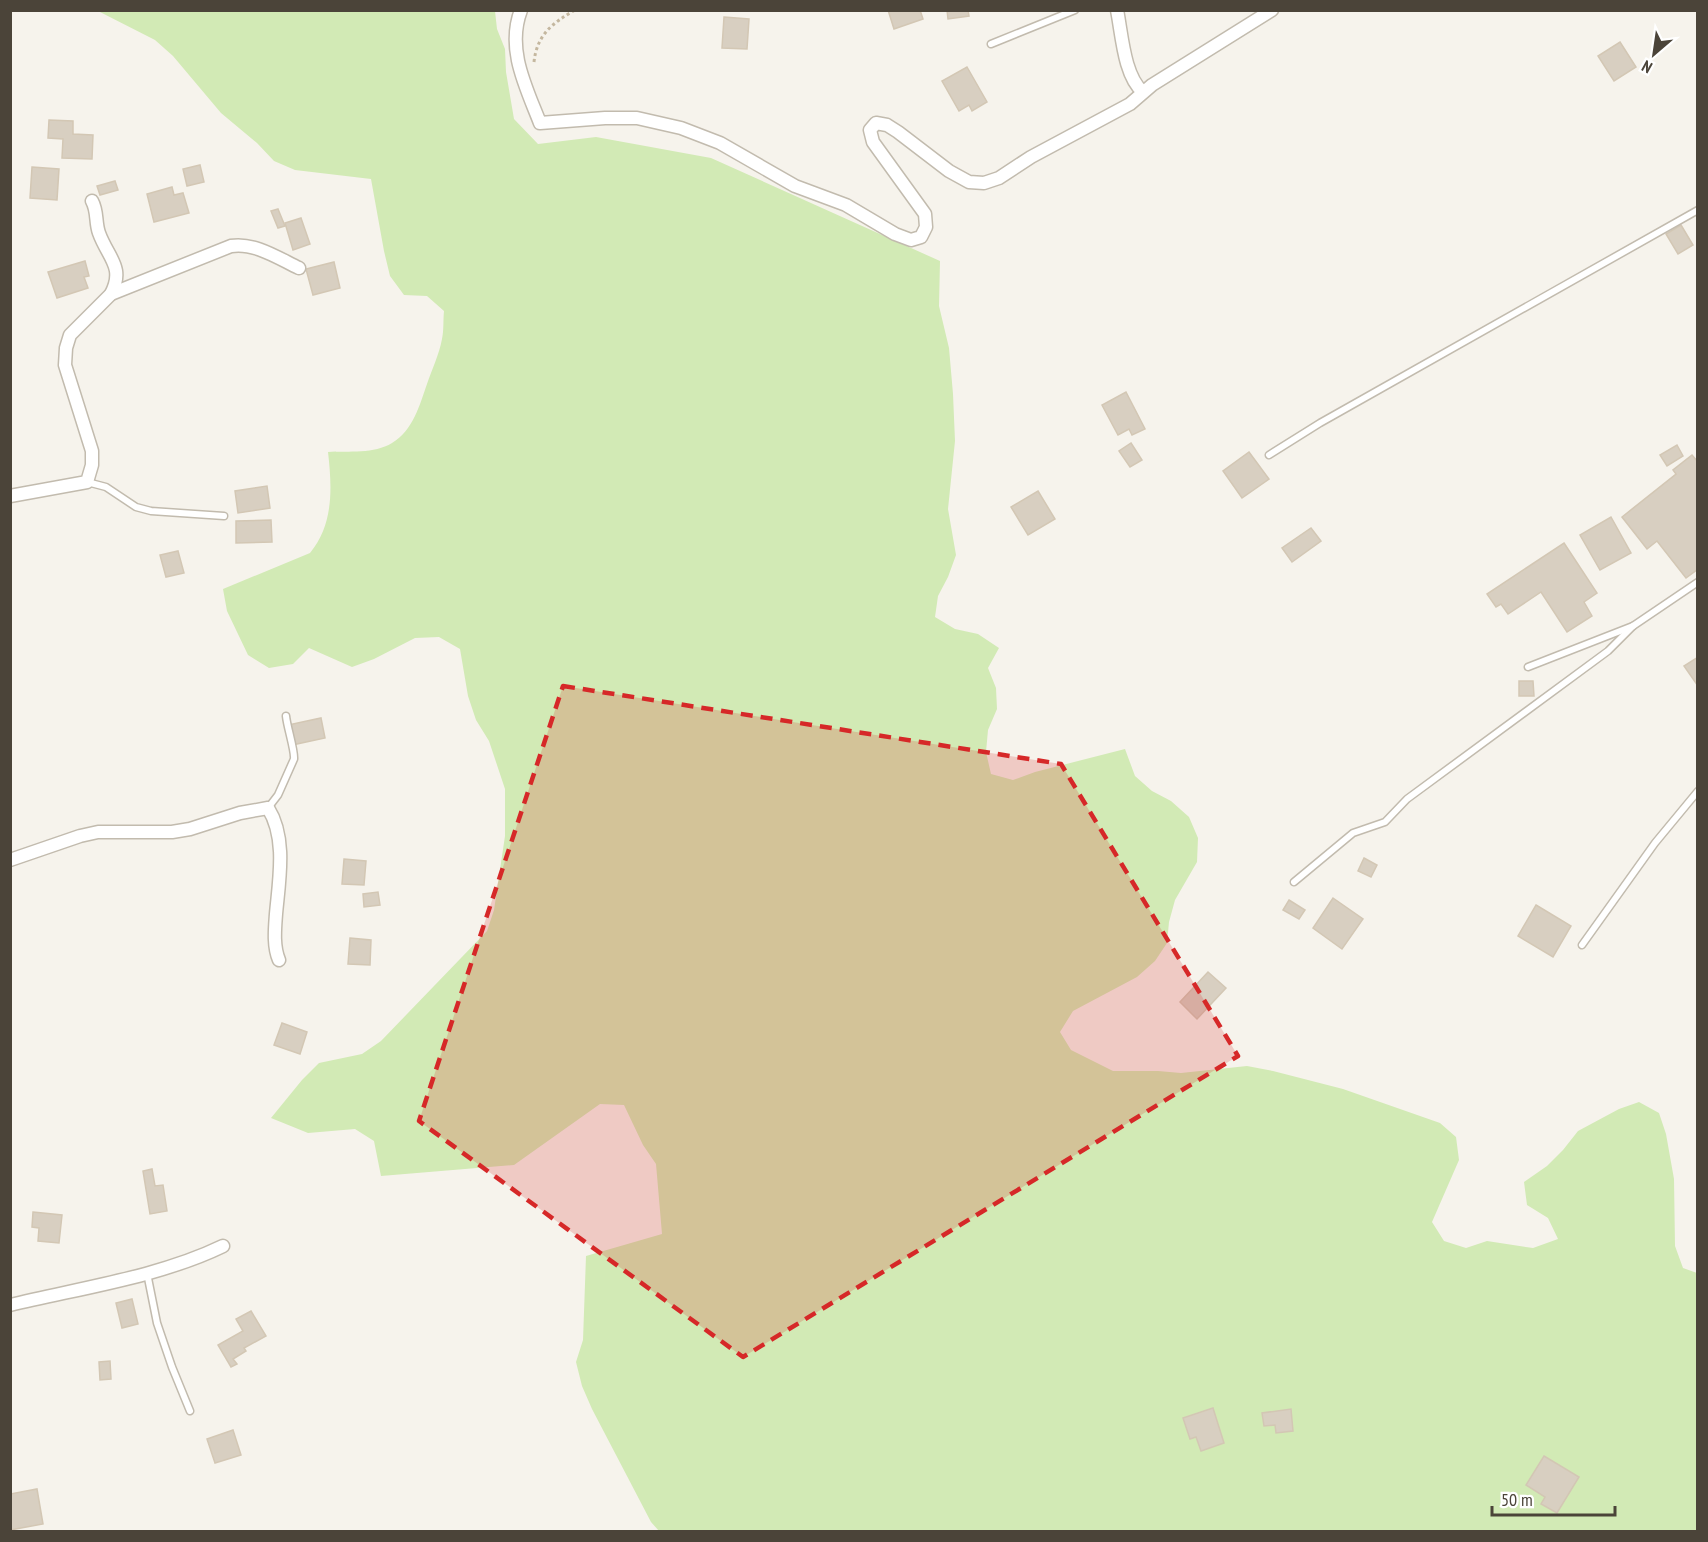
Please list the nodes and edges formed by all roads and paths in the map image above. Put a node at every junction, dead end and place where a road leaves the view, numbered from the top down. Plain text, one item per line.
1 (521, 10) edge
2 (575, 10) edge
3 (1075, 10) edge
4 (1117, 10) edge
5 (1272, 10) edge
6 (991, 44) dead end
7 (535, 70) dead end
8 (1143, 92) junction
9 (92, 201) dead end
10 (1698, 210) edge
11 (299, 268) dead end
12 (111, 294) junction
13 (1269, 455) dead end
14 (87, 482) junction
15 (10, 496) edge
16 (224, 516) dead end
17 (1698, 582) edge
18 (1633, 626) junction
19 (1528, 667) dead end
20 (286, 716) dead end
21 (1698, 791) edge
22 (268, 808) junction
23 (10, 860) edge
24 (1294, 882) dead end
25 (1582, 945) dead end
26 (279, 960) dead end
27 (223, 1246) dead end
28 (147, 1273) junction
29 (10, 1305) edge
30 (190, 1411) dead end

1 - 8 street
2 - 7 path
3 - 6 lane
4 - 8 street
5 - 8 street
9 - 12 street
10 - 13 lane
11 - 12 street
12 - 14 street
14 - 15 street
14 - 16 lane
17 - 18 lane
18 - 19 lane
18 - 24 lane
20 - 22 lane
21 - 25 lane
22 - 23 street
22 - 26 street
27 - 28 street
28 - 29 street
28 - 30 lane

